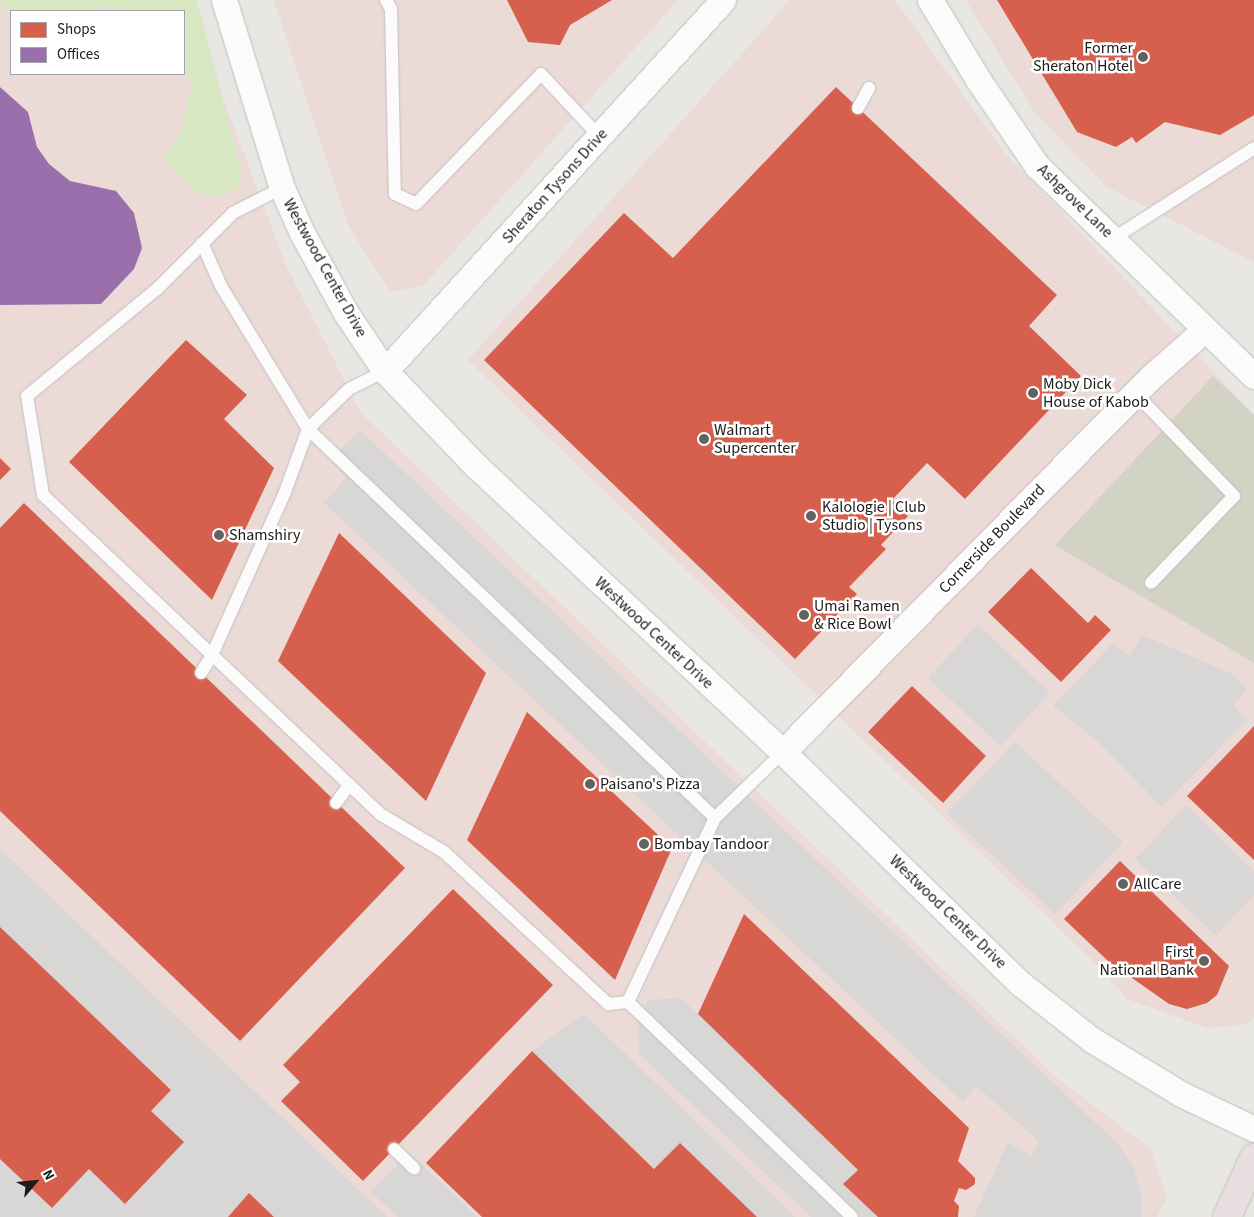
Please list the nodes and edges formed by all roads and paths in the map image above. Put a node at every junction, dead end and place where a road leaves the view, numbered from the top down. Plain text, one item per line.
1 (224, 0) edge
2 (386, 0) edge
3 (724, 0) edge
4 (930, 0) edge
5 (869, 88) dead end
6 (858, 108) dead end
7 (600, 137) junction
8 (1254, 148) edge
9 (282, 188) junction
10 (1114, 238) junction
11 (202, 243) junction
12 (1204, 330) junction
13 (385, 371) junction
14 (1254, 376) edge
15 (1135, 393) junction
16 (308, 429) junction
17 (1151, 583) dead end
18 (211, 657) junction
19 (201, 672) dead end
20 (783, 752) junction
21 (349, 786) junction
22 (336, 803) dead end
23 (715, 818) junction
24 (628, 1002) junction
25 (1254, 1129) edge
26 (394, 1149) dead end
27 (1254, 1158) edge
28 (414, 1168) dead end
29 (852, 1217) edge
30 (1227, 1217) edge

1 - 9 street, Westwood Center Drive
2 - 7 lane
3 - 7 street, Sheraton Tysons Drive
4 - 10 street, Ashgrove Lane
5 - 6 lane
7 - 13 street, Sheraton Tysons Drive
8 - 10 lane
9 - 11 lane
9 - 13 street, Westwood Center Drive
10 - 12 street, Ashgrove Lane
11 - 16 lane
11 - 18 lane
12 - 14 street, Ashgrove Lane
12 - 15 street, Cornerside Boulevard
13 - 16 lane
13 - 20 street, Westwood Center Drive
15 - 17 lane
15 - 20 street, Cornerside Boulevard
16 - 18 lane
16 - 23 lane
18 - 19 lane
18 - 21 lane
20 - 23 lane
20 - 25 street, Westwood Center Drive
21 - 22 lane
21 - 24 lane
23 - 24 lane
24 - 29 lane
26 - 28 lane
27 - 30 highway

